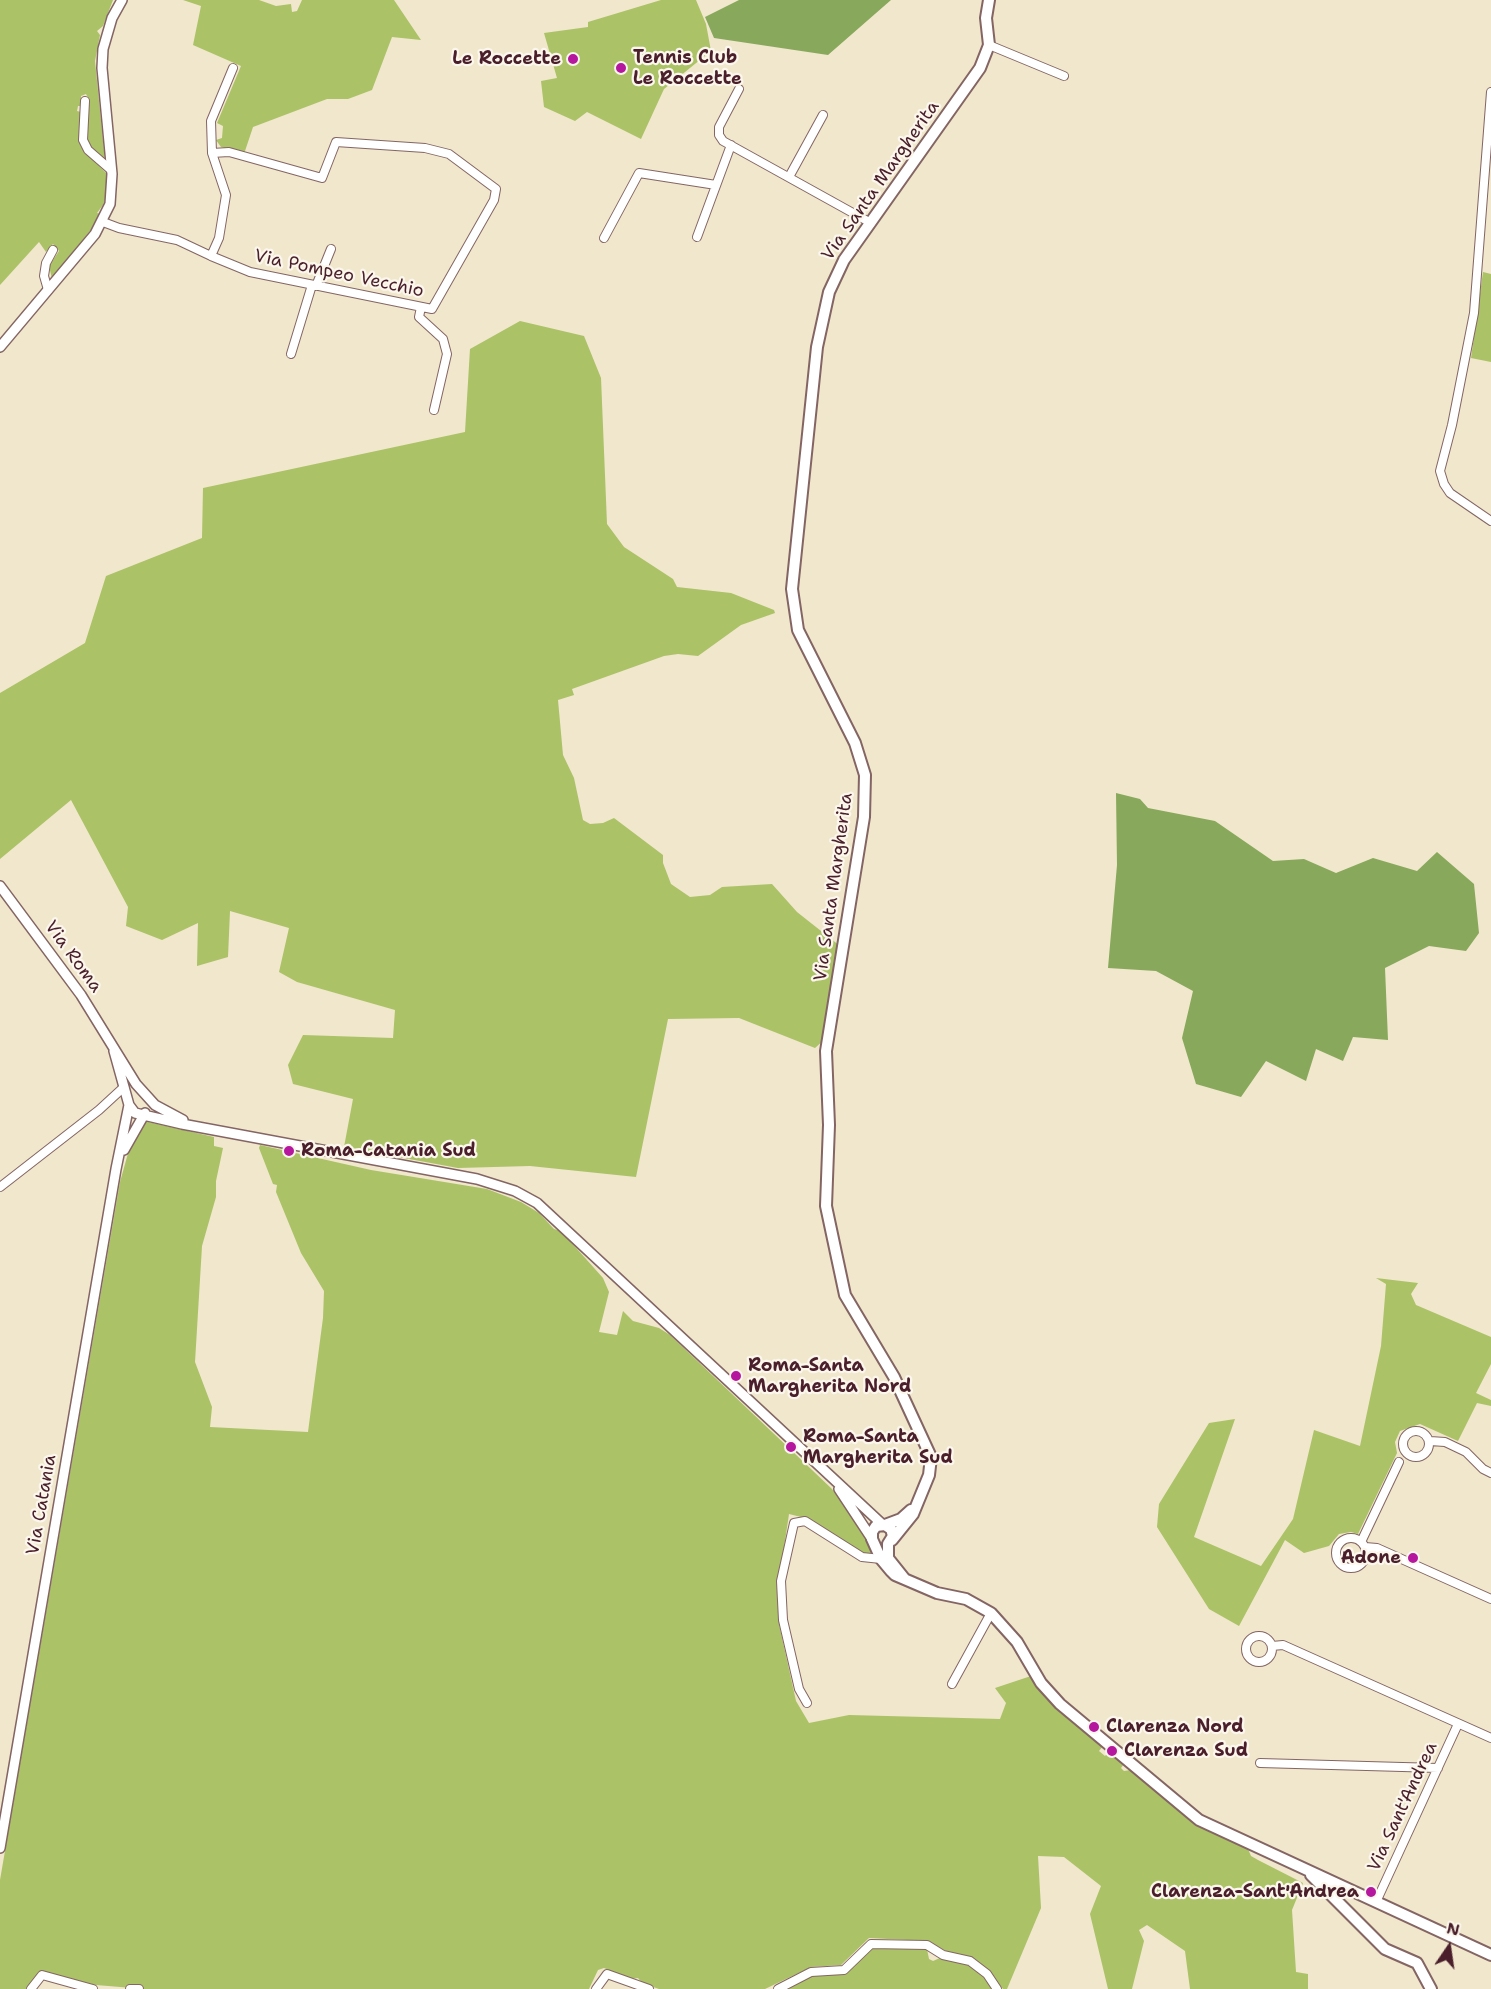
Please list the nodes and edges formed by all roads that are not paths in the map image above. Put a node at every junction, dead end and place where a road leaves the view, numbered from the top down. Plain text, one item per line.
1 (122, 0) edge
2 (989, 0) edge
3 (989, 45) junction
4 (233, 68) dead end
5 (1064, 76) dead end
6 (740, 89) dead end
7 (1491, 92) edge
8 (85, 101) dead end
9 (823, 115) dead end
10 (730, 145) junction
11 (212, 153) junction
12 (111, 170) junction
13 (789, 177) junction
14 (716, 185) junction
15 (871, 223) junction
16 (100, 226) junction
17 (604, 237) dead end
18 (697, 237) dead end
19 (331, 249) dead end
20 (53, 250) dead end
21 (211, 256) junction
22 (314, 285) junction
23 (48, 290) junction
24 (421, 307) junction
25 (0, 347) edge
26 (291, 354) dead end
27 (434, 410) dead end
28 (1491, 521) edge
29 (0, 886) edge
30 (114, 1051) junction
31 (124, 1087) junction
32 (148, 1098) junction
33 (129, 1104) junction
34 (142, 1113) junction
35 (209, 1129) junction
36 (116, 1169) junction
37 (0, 1187) edge
38 (1430, 1441) dead end
39 (1399, 1462) dead end
40 (1491, 1473) edge
41 (831, 1478) junction
42 (919, 1501) junction
43 (884, 1525) junction
44 (873, 1541) junction
45 (890, 1542) junction
46 (881, 1559) junction
47 (904, 1578) junction
48 (1491, 1599) edge
49 (991, 1613) junction
50 (1272, 1646) dead end
51 (952, 1684) dead end
52 (807, 1703) dead end
53 (1458, 1724) junction
54 (1491, 1738) edge
55 (1260, 1763) dead end
56 (1438, 1767) junction
57 (0, 1848) edge
58 (1306, 1871) junction
59 (1345, 1887) junction
60 (1338, 1902) junction
61 (1376, 1902) junction
62 (1491, 1955) edge
63 (31, 1989) edge
64 (93, 1989) edge
65 (130, 1989) edge
66 (139, 1989) edge
67 (596, 1989) edge
68 (649, 1989) edge
69 (778, 1989) edge
70 (997, 1989) edge
71 (1431, 1989) edge

1 - 12 street
2 - 3 main road, Via Santa Margherita
3 - 5 street
3 - 15 main road, Via Santa Margherita
4 - 11 street
6 - 10 street
7 - 28 street
8 - 12 street
9 - 13 street
10 - 13 street
10 - 14 street
11 - 21 street
11 - 24 street, Via Pompeo Vecchio
12 - 16 street
13 - 15 street
14 - 17 street
14 - 18 street
15 - 42 main road, Via Santa Margherita
16 - 21 street, Via Pompeo Vecchio
16 - 23 street
19 - 22 street
20 - 23 street
21 - 22 street, Via Pompeo Vecchio
22 - 24 street, Via Pompeo Vecchio
22 - 26 street
23 - 25 street
24 - 27 street
29 - 30 street, Via Roma
30 - 31 street
30 - 32 street
31 - 33 street
31 - 37 street
32 - 33 street
32 - 34 street
32 - 35 street
33 - 34 street
33 - 36 street
34 - 35 street
34 - 36 street
35 - 41 street
36 - 57 street, Via Catania
38 - 40 street
39 - 48 street
41 - 43 street
41 - 44 street
42 - 43 main road
42 - 45 main road, Via Santa Margherita
43 - 44 main road
43 - 45 main road
44 - 45 main road
44 - 46 main road
45 - 47 main road
46 - 47 main road
46 - 52 street
47 - 49 main road
49 - 51 street
49 - 58 main road
50 - 53 street
53 - 54 street
53 - 56 street, Via Sant'Andrea
55 - 56 street
56 - 61 street, Via Sant'Andrea
58 - 59 main road
58 - 60 main road
59 - 60 main road
59 - 61 main road
60 - 71 main road
61 - 62 main road
63 - 64 street
65 - 66 street
67 - 68 street
69 - 70 street

